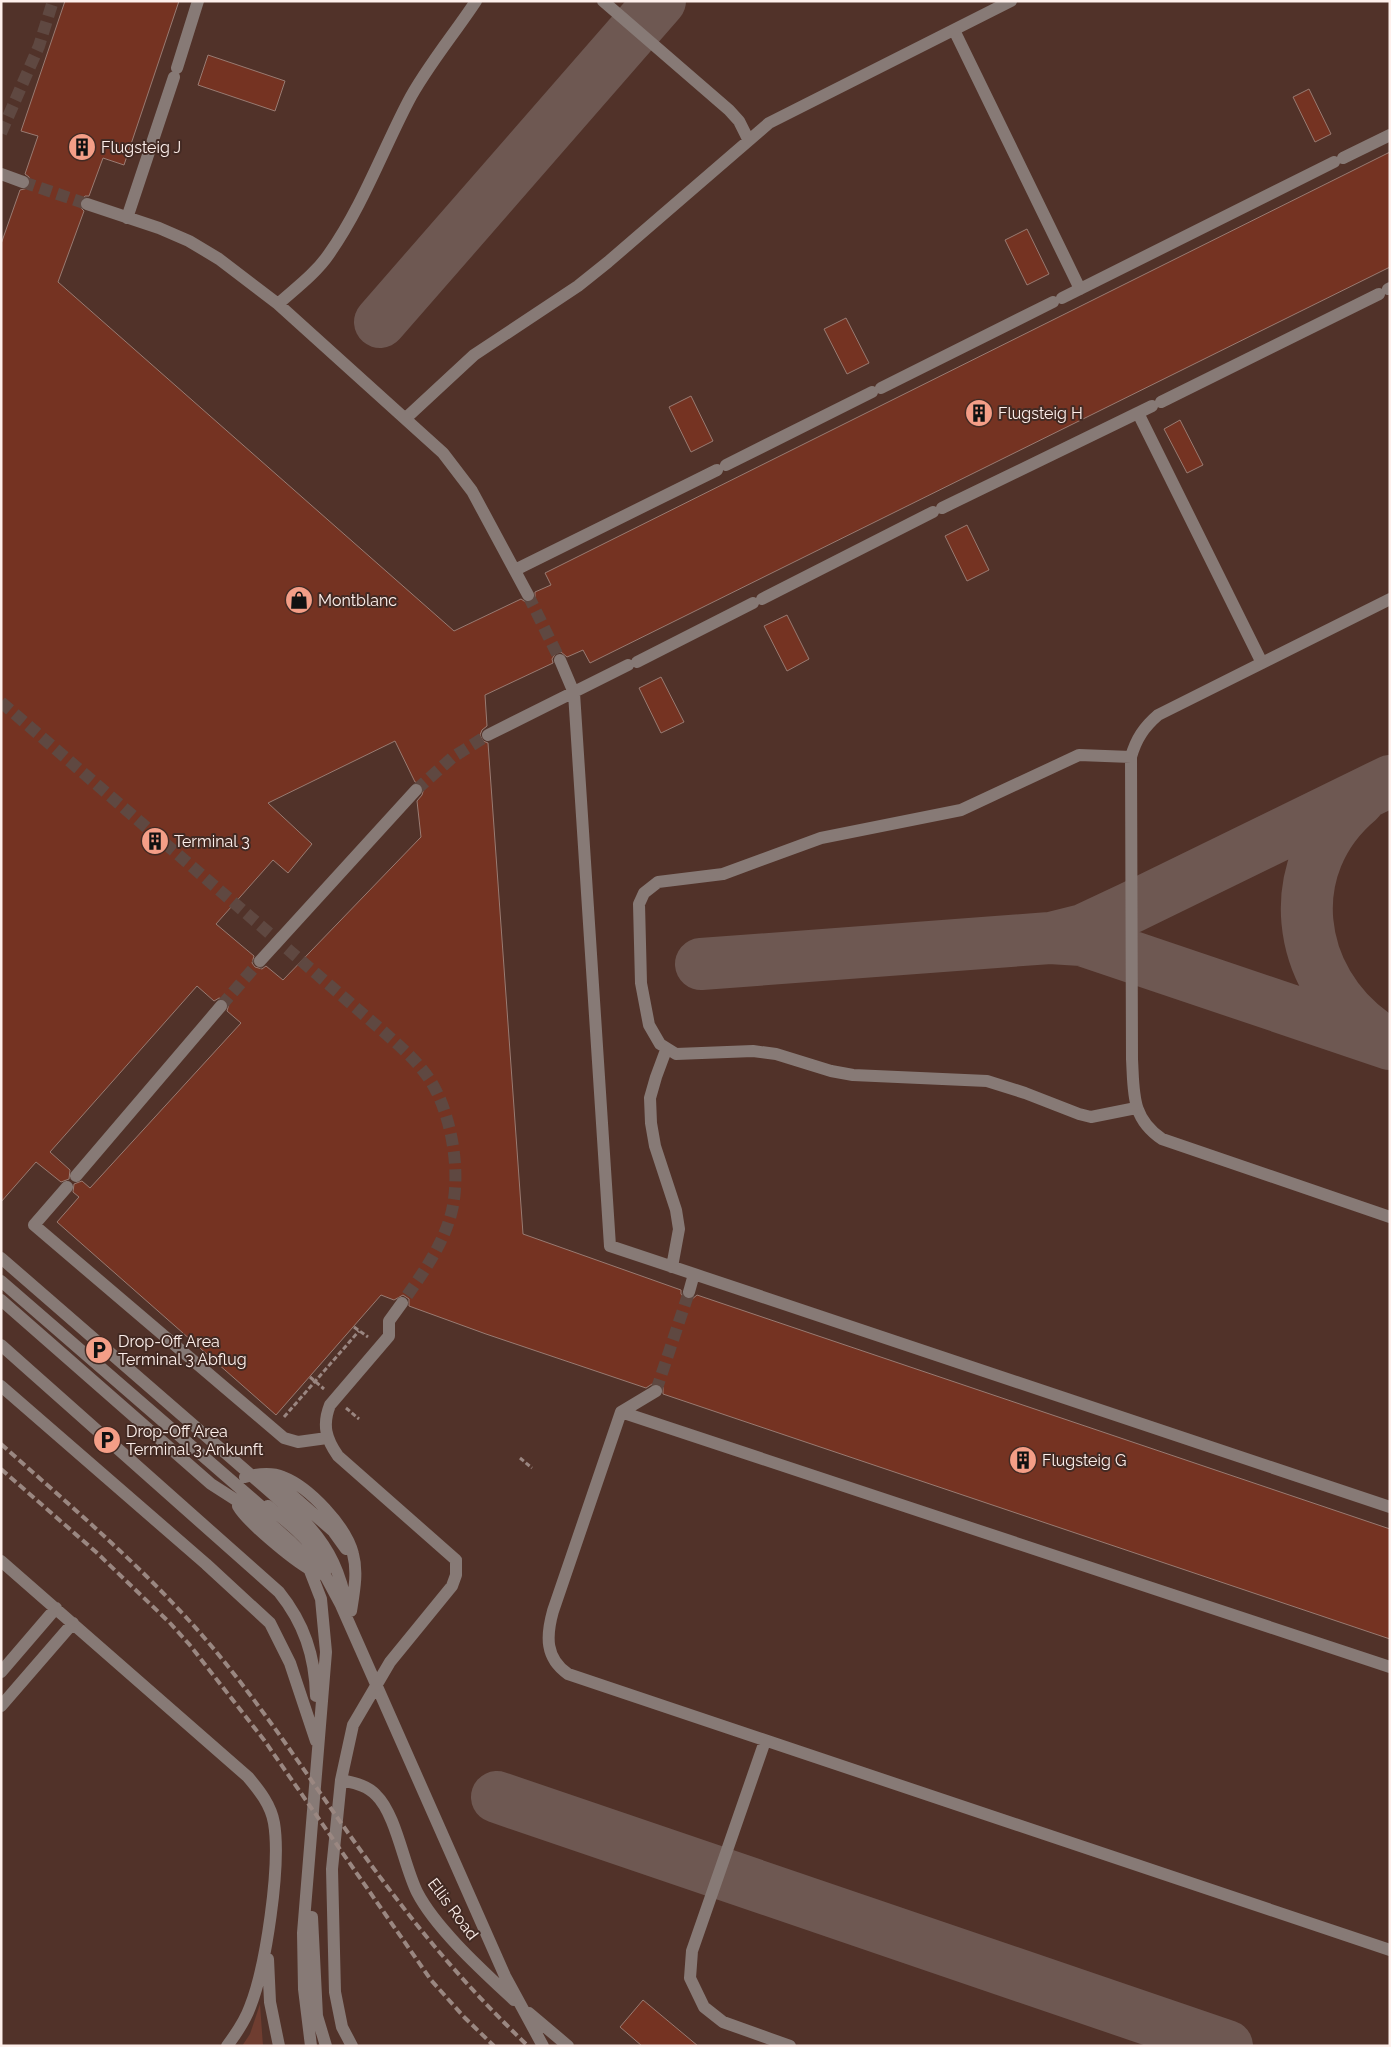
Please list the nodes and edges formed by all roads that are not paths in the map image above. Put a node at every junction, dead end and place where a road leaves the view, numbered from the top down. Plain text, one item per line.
1 (198, 1) edge
2 (476, 1) edge
3 (603, 1) edge
4 (1011, 1) edge
5 (954, 30) junction
6 (1390, 134) edge
7 (748, 139) junction
8 (1, 174) edge
9 (23, 182) tunnel mouth
10 (86, 204) tunnel mouth
11 (127, 218) junction
12 (1080, 289) junction
13 (1386, 290) edge
14 (278, 304) junction
15 (1138, 413) junction
16 (406, 418) junction
17 (515, 570) junction
18 (528, 595) tunnel mouth
19 (1390, 599) edge
20 (560, 660) tunnel mouth
21 (1262, 663) junction
22 (574, 693) junction
23 (488, 735) tunnel mouth
24 (1131, 757) junction
25 (416, 790) tunnel mouth
26 (260, 961) tunnel mouth
27 (221, 1006) tunnel mouth
28 (666, 1050) junction
29 (1136, 1108) junction
30 (76, 1176) dead end
31 (67, 1187) dead end
32 (1390, 1217) edge
33 (1, 1258) edge
34 (672, 1267) junction
35 (694, 1274) junction
36 (1, 1281) edge
37 (688, 1292) tunnel mouth
38 (1, 1300) edge
39 (402, 1303) tunnel mouth
40 (1, 1345) edge
41 (1, 1386) edge
42 (656, 1391) tunnel mouth
43 (621, 1412) junction
44 (327, 1438) junction
45 (228, 1457) junction
46 (250, 1476) junction
47 (233, 1479) junction
48 (211, 1484) junction
49 (237, 1501) junction
50 (1390, 1507) edge
51 (307, 1539) junction
52 (1, 1561) edge
53 (341, 1576) junction
54 (326, 1577) junction
55 (56, 1608) junction
56 (73, 1623) junction
57 (350, 1626) junction
58 (1390, 1667) edge
59 (1, 1672) edge
60 (1, 1706) edge
61 (765, 1741) junction
62 (318, 1748) junction
63 (342, 1780) junction
64 (310, 1855) junction
65 (270, 1912) junction
66 (1390, 1950) edge
67 (227, 2046) edge
68 (279, 2046) edge
69 (311, 2046) edge
70 (326, 2046) edge
71 (352, 2046) edge
72 (542, 2046) edge
73 (568, 2046) edge
74 (790, 2046) edge

1 - 11 lane
2 - 14 lane
3 - 7 lane
4 - 5 lane
5 - 7 lane
5 - 12 lane
6 - 12 lane
7 - 16 lane
8 - 9 lane
10 - 11 lane
11 - 14 lane
12 - 17 lane
13 - 15 lane
14 - 16 lane
15 - 21 lane
15 - 22 lane
16 - 17 lane
17 - 18 lane
19 - 21 lane
20 - 22 lane
21 - 24 lane
22 - 23 lane
22 - 34 lane
24 - 28 lane
24 - 29 lane
25 - 26 lane
27 - 30 lane
28 - 29 lane
28 - 34 lane
29 - 32 lane
31 - 44 lane
33 - 45 lane
34 - 35 lane
35 - 37 lane
35 - 50 lane
36 - 62 lane
38 - 48 lane
39 - 44 lane
40 - 62 lane
41 - 62 lane
42 - 43 lane
43 - 58 lane
43 - 61 lane
44 - 63 lane
45 - 46 lane
45 - 47 lane
46 - 47 lane
46 - 53 lane
46 - 57 lane
47 - 48 lane
47 - 49 lane
47 - 51 lane
48 - 49 lane
49 - 54 lane
51 - 53 lane
51 - 54 lane
52 - 55 lane
53 - 57 lane
54 - 57 lane
55 - 56 lane
55 - 59 lane
56 - 60 lane
56 - 65 lane
57 - 72 lane
61 - 66 lane
61 - 74 lane
62 - 64 lane
63 - 71 lane
63 - 73 lane, Ellis Road
64 - 69 lane
64 - 70 lane
65 - 67 lane
65 - 68 lane

